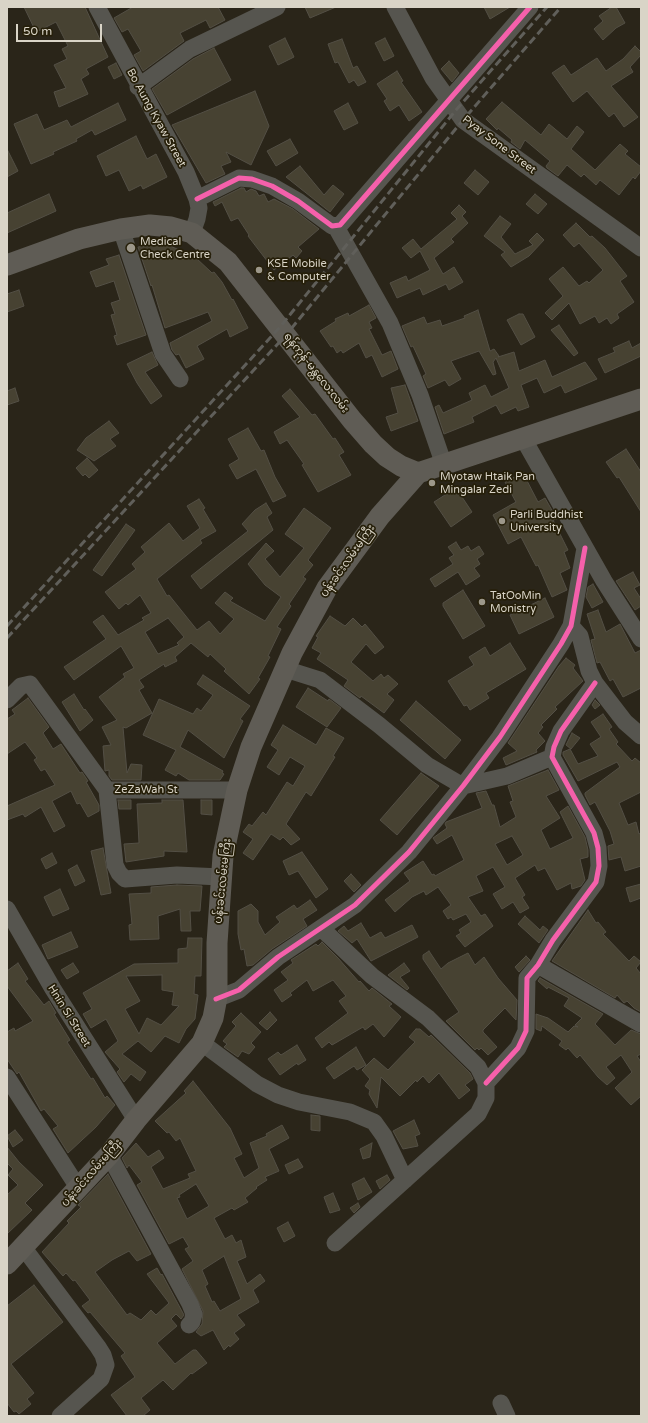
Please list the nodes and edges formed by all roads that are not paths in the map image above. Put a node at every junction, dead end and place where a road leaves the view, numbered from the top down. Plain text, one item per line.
1 (277, 7) edge
2 (395, 7) edge
3 (530, 7) edge
4 (98, 8) edge
5 (138, 86) junction
6 (448, 99) junction
7 (197, 199) junction
8 (336, 226) junction
9 (121, 229) junction
10 (192, 233) junction
11 (641, 248) edge
12 (7, 265) edge
13 (180, 379) dead end
14 (641, 399) edge
15 (522, 438) junction
16 (444, 465) junction
17 (418, 472) junction
18 (586, 548) junction
19 (571, 626) junction
20 (641, 639) edge
21 (285, 668) junction
22 (596, 683) junction
23 (7, 700) edge
24 (641, 736) edge
25 (552, 757) junction
26 (463, 786) junction
27 (107, 790) junction
28 (237, 790) junction
29 (221, 878) junction
30 (7, 909) edge
31 (321, 928) junction
32 (538, 965) junction
33 (216, 999) junction
34 (641, 1024) edge
35 (202, 1043) junction
36 (7, 1077) edge
37 (486, 1083) junction
38 (136, 1120) junction
39 (109, 1155) junction
40 (405, 1180) junction
41 (79, 1189) junction
42 (335, 1243) dead end
43 (23, 1247) junction
44 (7, 1264) edge
45 (189, 1325) dead end
46 (60, 1416) edge

1 - 5 street
2 - 6 street, Pyay Sone Street
3 - 6 street
4 - 5 street, Bo Aung Kyaw Street
5 - 7 street, Bo Aung Kyaw Street
6 - 8 street
6 - 11 street, Pyay Sone Street
7 - 8 street
7 - 10 street, Bo Aung Kyaw Street
8 - 16 street
9 - 10 main road, ရန်ကုန်-မန္တလေးလမ်း
9 - 12 main road, ရန်ကုန်-မန္တလေးလမ်း
9 - 13 street
10 - 17 main road, ရန်ကုန်-မန္တလေးလမ်း
14 - 15 main road
15 - 16 main road
15 - 18 street
16 - 17 main road
17 - 21 main road, ပန်းခင်းလမ်းမကြီး
18 - 19 street
18 - 20 street
19 - 22 street
19 - 26 street
21 - 26 street
21 - 28 main road, ပန်းခင်းလမ်းမကြီး
22 - 24 street
22 - 25 street
23 - 27 street, ZeZaWah St
25 - 26 street
25 - 32 street
26 - 31 street
27 - 28 street, ZeZaWah St
27 - 29 street
28 - 29 main road, ပန်းခင်းလမ်းမကြီး
29 - 33 main road, ပန်းခင်းလမ်းမကြီး
30 - 38 street, Hnin Si Street
31 - 33 street
31 - 37 street
32 - 34 street
32 - 37 street
33 - 35 main road, ပန်းခင်းလမ်းမကြီး
35 - 38 main road, ပန်းခင်းလမ်းမကြီး
35 - 40 street
36 - 41 street
37 - 40 street
38 - 39 main road, ပန်းခင်းလမ်းမကြီး
39 - 41 main road, ပန်းခင်းလမ်းမကြီး
39 - 45 street
40 - 42 street
41 - 43 main road, ပန်းခင်းလမ်းမကြီး
43 - 44 main road, ပန်းခင်းလမ်းမကြီး
43 - 46 street

